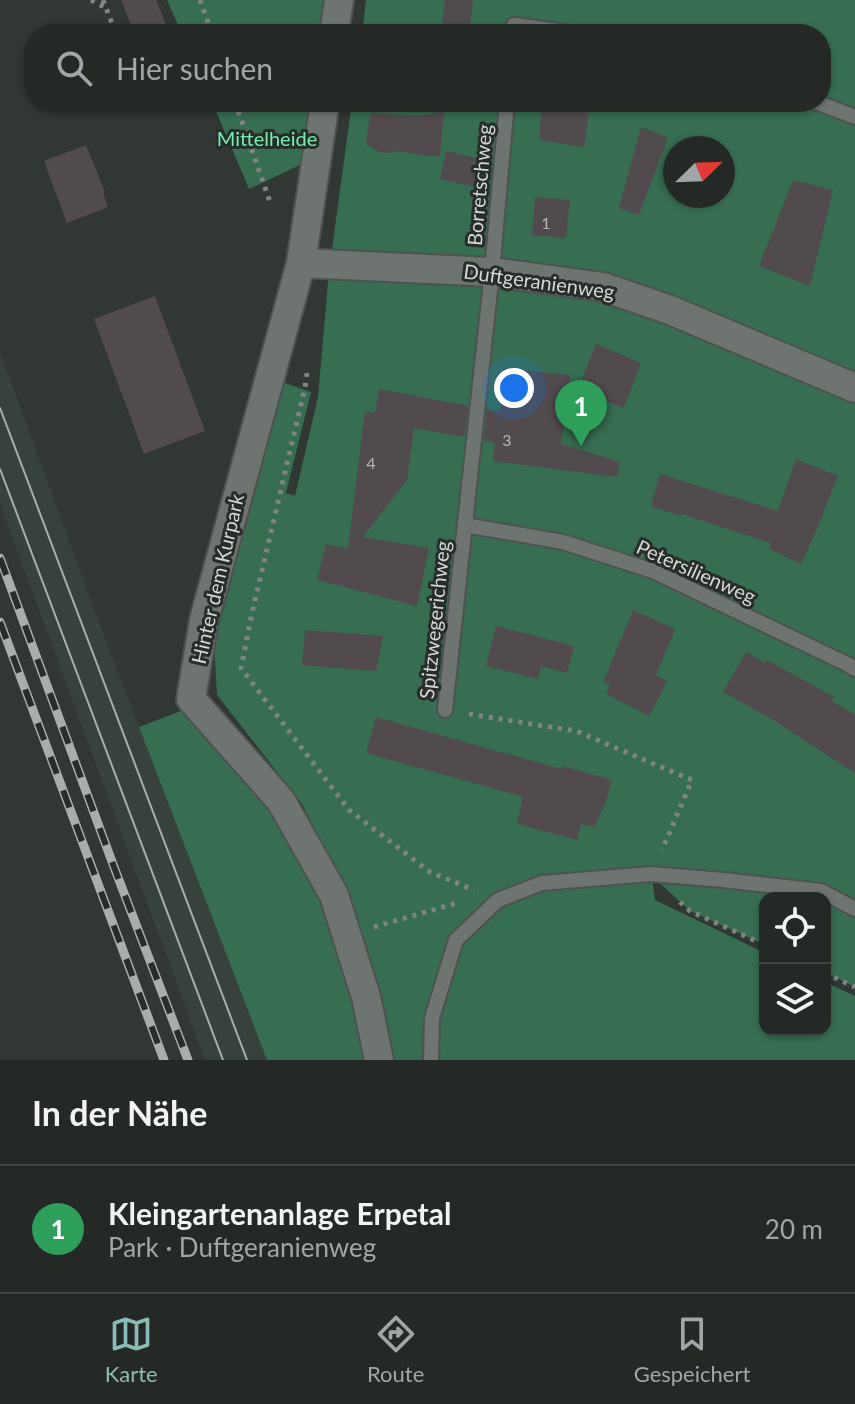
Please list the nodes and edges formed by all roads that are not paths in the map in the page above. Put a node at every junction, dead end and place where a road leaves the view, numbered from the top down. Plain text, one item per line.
1 (339, 0) edge
2 (335, 24) edge
3 (831, 108) edge
4 (324, 112) edge
5 (506, 112) edge
6 (855, 117) edge
7 (301, 263) junction
8 (492, 272) junction
9 (855, 388) edge
10 (465, 525) junction
11 (855, 669) edge
12 (445, 710) road end
13 (855, 909) edge
14 (379, 1060) edge
15 (431, 1060) edge

1 - 2 street
3 - 6 lane
4 - 7 street, Hinter dem Kurpark
5 - 8 lane, Borretschweg
7 - 8 street, Duftgeranienweg
7 - 14 street, Hinter dem Kurpark
8 - 9 street, Duftgeranienweg
8 - 10 lane, Spitzwegerichweg
10 - 11 lane, Petersilienweg
10 - 12 lane, Spitzwegerichweg
13 - 15 lane

